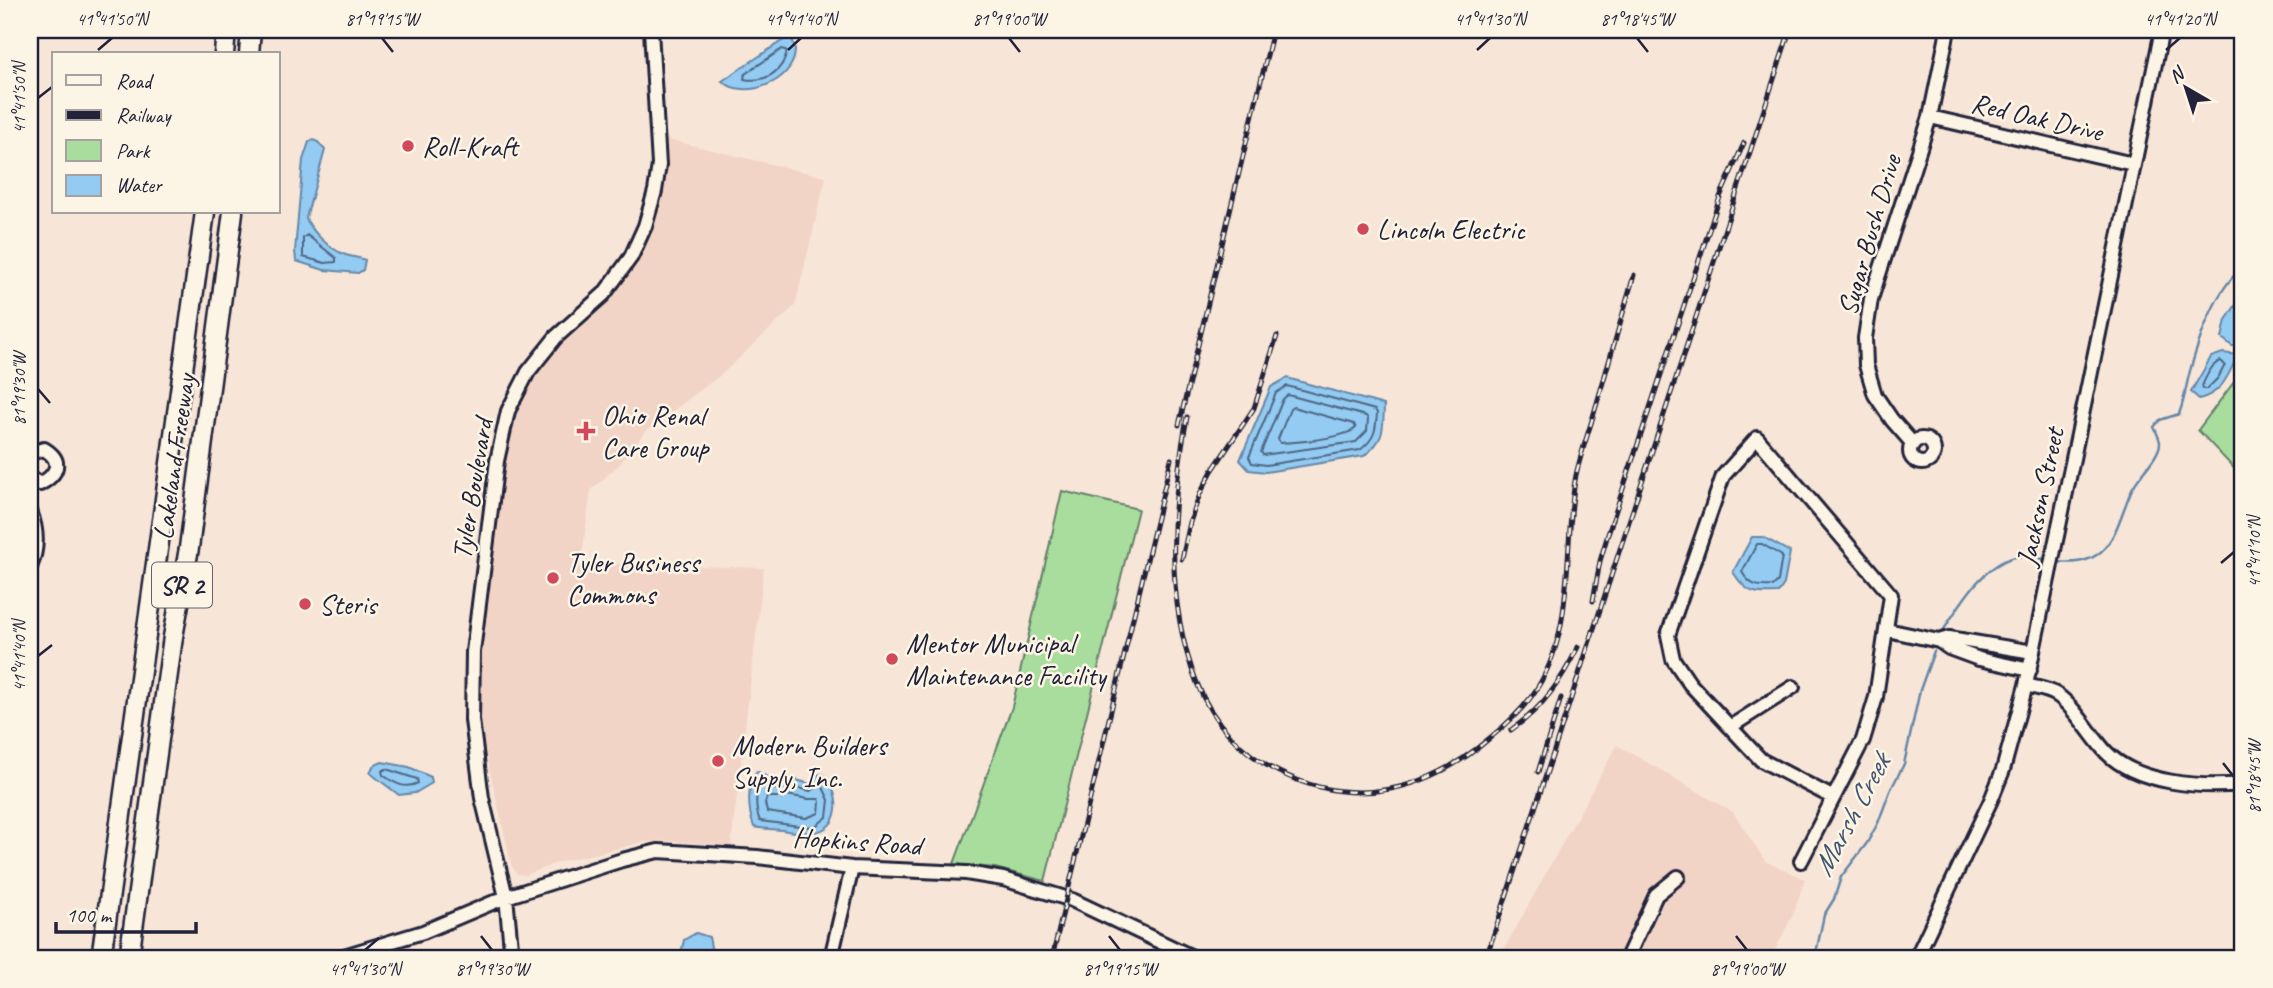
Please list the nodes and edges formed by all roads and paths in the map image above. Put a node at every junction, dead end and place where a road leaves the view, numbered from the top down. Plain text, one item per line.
1 (226, 30) edge
2 (251, 30) edge
3 (651, 30) edge
4 (1948, 30) edge
5 (2162, 30) edge
6 (224, 52) edge
7 (249, 52) edge
8 (1930, 117) junction
9 (2133, 164) junction
10 (205, 214) edge
11 (233, 214) edge
12 (1913, 444) dead end
13 (30, 453) edge
14 (30, 480) edge
15 (30, 511) edge
16 (30, 567) edge
17 (1887, 630) junction
18 (1939, 641) junction
19 (2032, 652) junction
20 (2030, 670) junction
21 (2026, 685) junction
22 (1793, 687) dead end
23 (1730, 727) junction
24 (2243, 784) edge
25 (1832, 797) junction
26 (1801, 861) dead end
27 (852, 868) junction
28 (1678, 877) dead end
29 (506, 897) junction
30 (102, 958) edge
31 (129, 958) edge
32 (337, 958) edge
33 (512, 958) edge
34 (831, 958) edge
35 (1194, 958) edge
36 (1627, 958) edge
37 (1916, 958) edge

1 - 6 highway
2 - 7 highway
3 - 29 street, Tyler Boulevard
4 - 8 street, Sugar Bush Drive
5 - 9 street, Jackson Street
8 - 9 street, Red Oak Drive
8 - 12 street, Sugar Bush Drive
9 - 19 street, Jackson Street
10 - 30 highway, Lakeland Freeway / SR 2
11 - 31 highway, Lakeland Freeway / SR 2
13 - 14 street
15 - 16 street
17 - 18 street
17 - 23 street
17 - 25 street
18 - 19 street
18 - 20 street
19 - 20 street, Jackson Street
20 - 21 street, Jackson Street
21 - 24 street
21 - 37 street, Jackson Street
22 - 23 street
23 - 25 street
25 - 26 street
27 - 29 street, Hopkins Road
27 - 34 street
27 - 35 street, Hopkins Road
28 - 36 street
29 - 32 street, Hopkins Road
29 - 33 street, Tyler Boulevard

